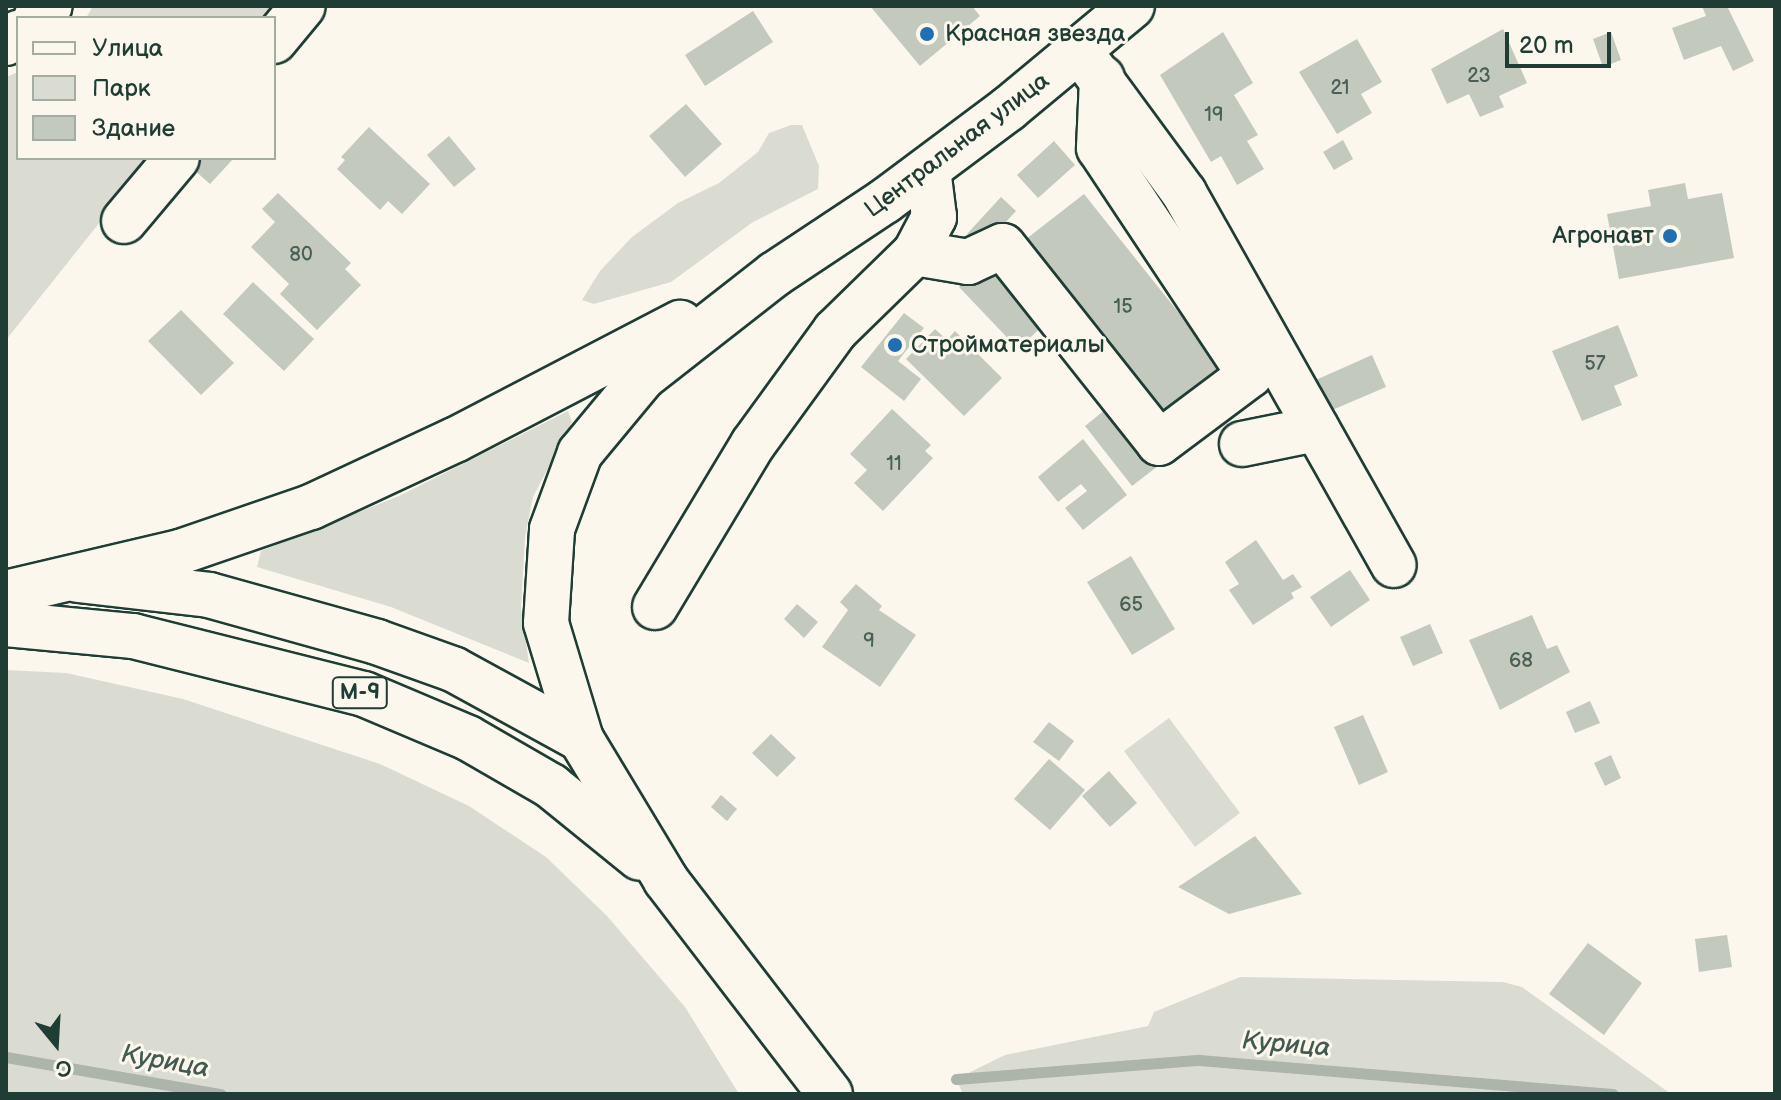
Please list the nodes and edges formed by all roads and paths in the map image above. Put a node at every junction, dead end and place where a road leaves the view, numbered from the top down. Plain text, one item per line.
1 (303, 6) edge
2 (1132, 6) edge
3 (276, 39) edge
4 (1090, 65) junction
5 (175, 160) edge
6 (928, 169) junction
7 (124, 221) dead end
8 (915, 253) junction
9 (775, 274) junction
10 (1316, 429) junction
11 (1242, 444) dead end
12 (1394, 565) dead end
13 (70, 580) junction
14 (6, 593) edge
15 (655, 607) dead end
16 (6, 624) edge
17 (581, 739) junction
18 (666, 880) junction
19 (818, 1085) edge

1 - 3 main road
2 - 4 main road, Центральная улица
4 - 6 main road, Центральная улица
4 - 8 main road
4 - 10 main road
5 - 7 main road
6 - 8 main road
6 - 9 main road, Центральная улица
8 - 15 main road
9 - 13 main road
9 - 17 main road, М-9
10 - 11 main road
10 - 12 main road
13 - 14 main road
13 - 17 main road
16 - 18 main road, М-9
17 - 18 main road, М-9
18 - 19 main road, М-9

